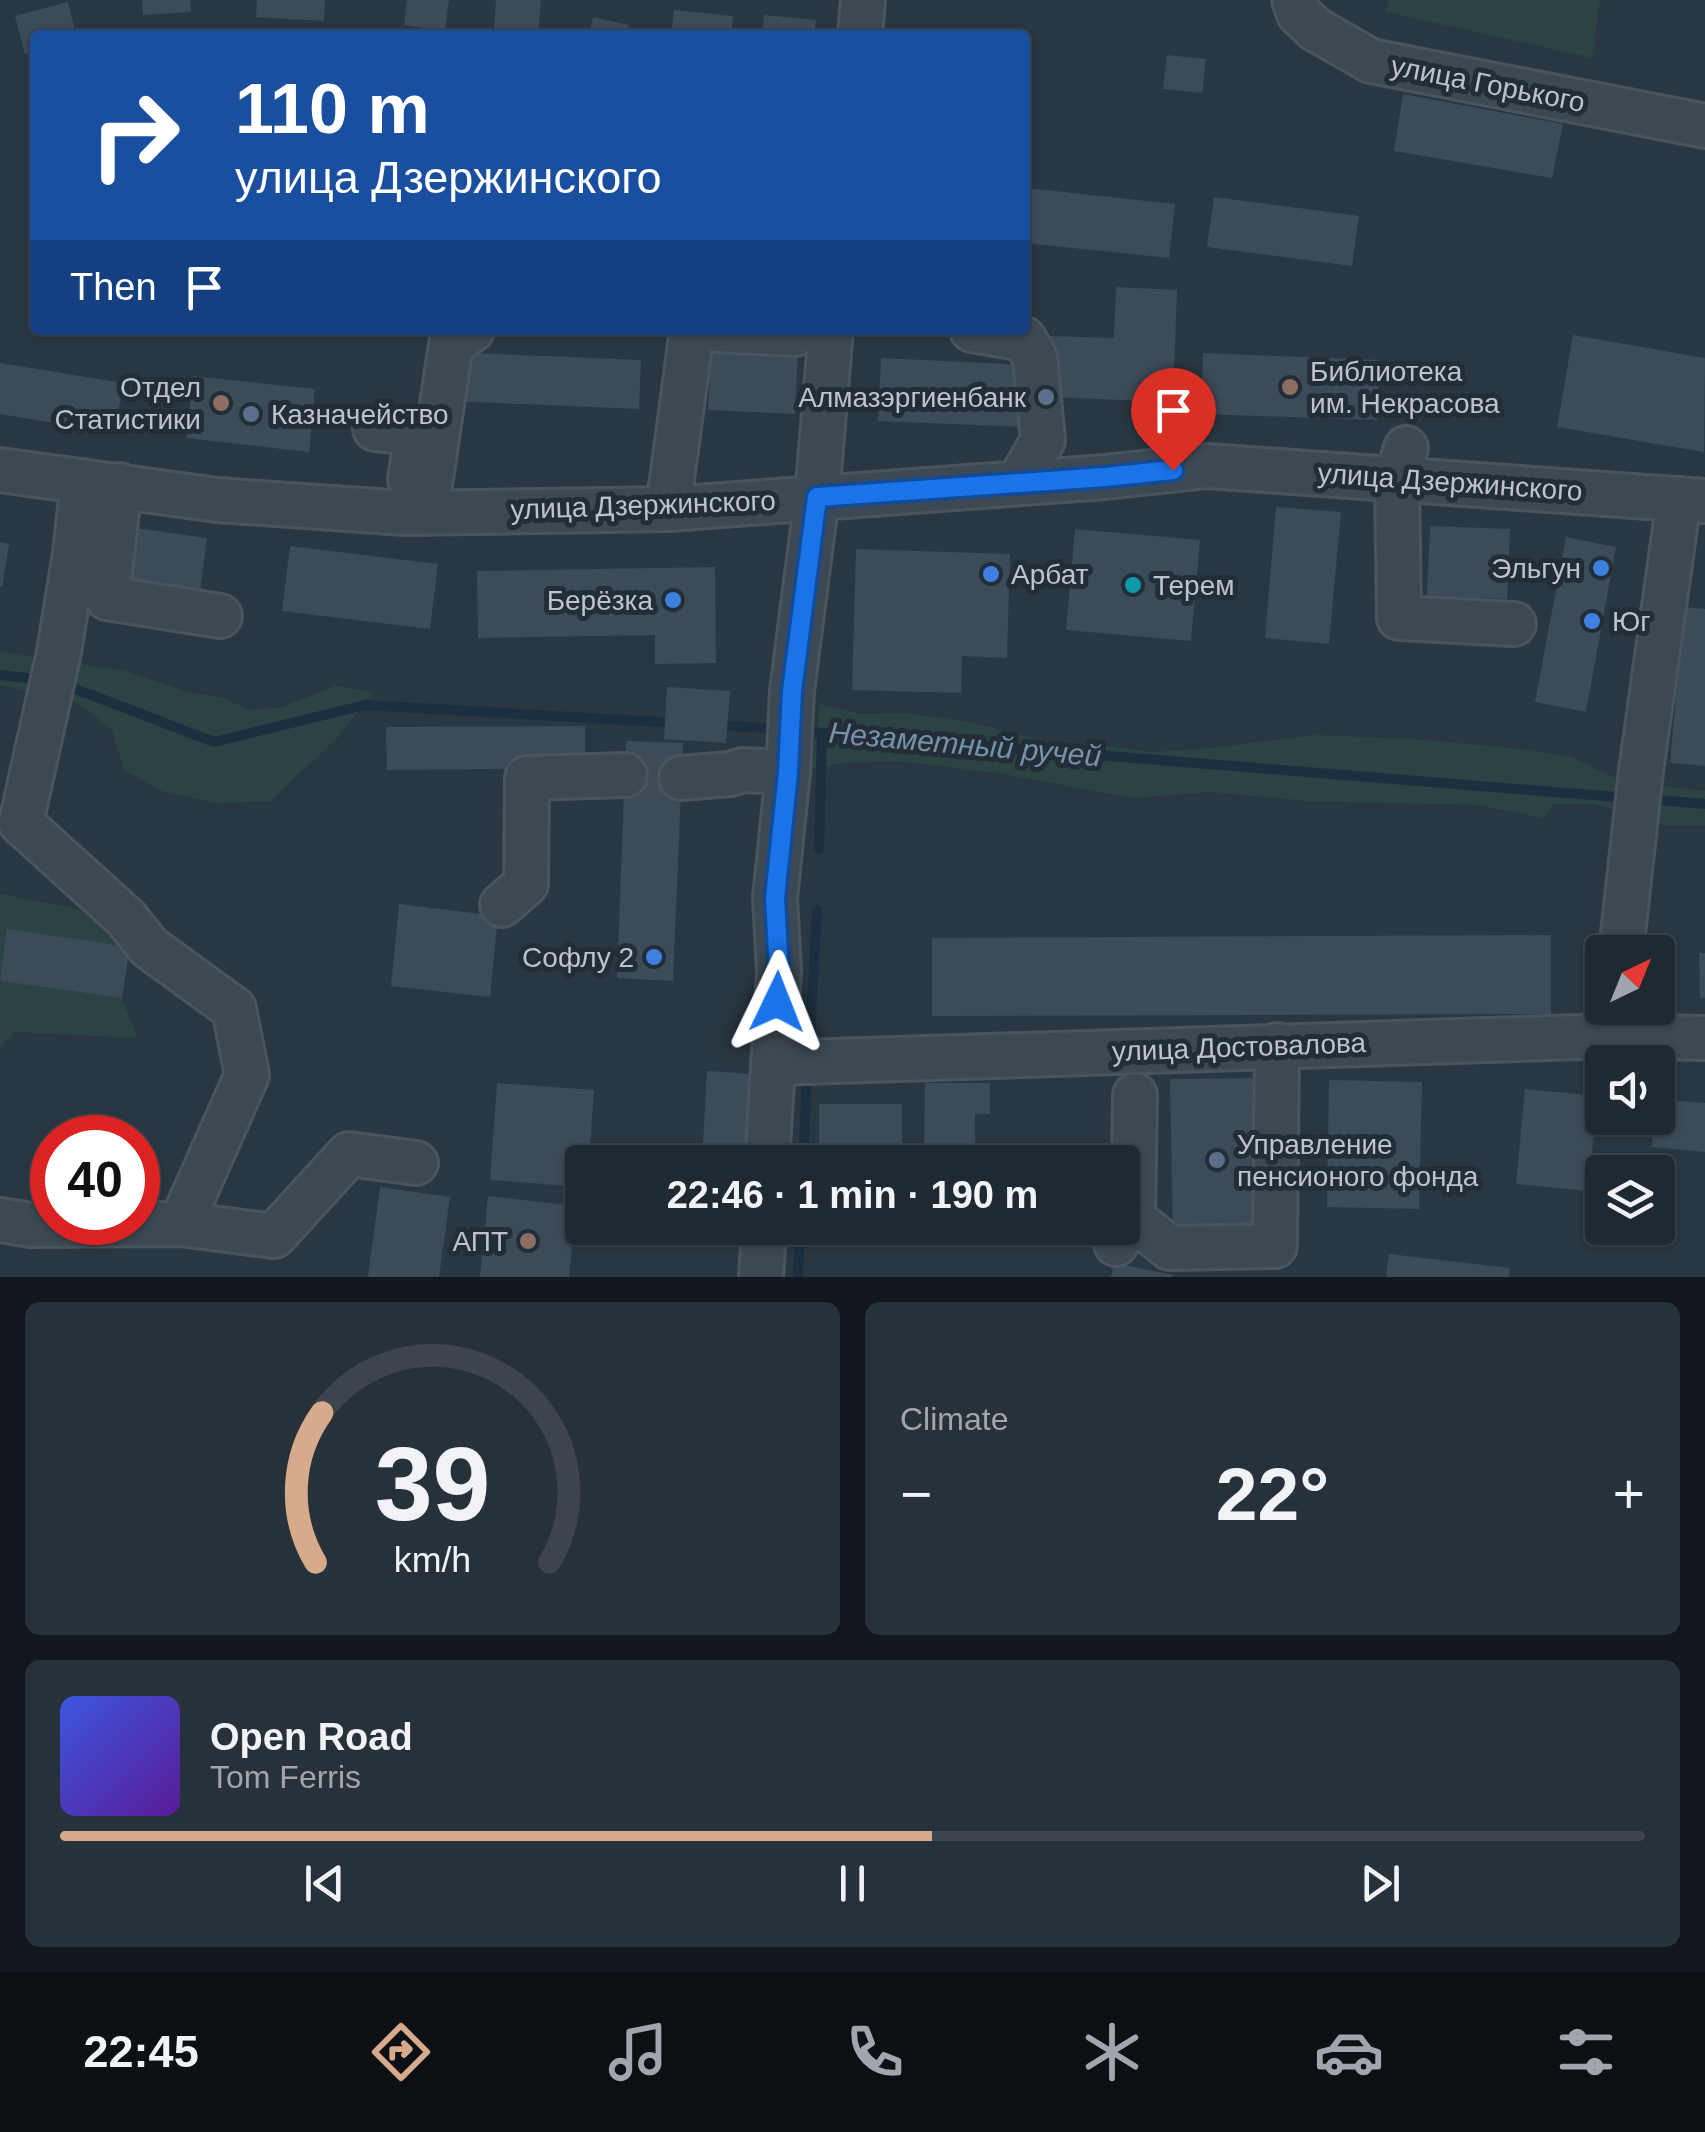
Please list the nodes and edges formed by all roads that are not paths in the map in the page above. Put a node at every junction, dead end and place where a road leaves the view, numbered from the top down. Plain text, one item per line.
1 (863, 0) edge
2 (1294, 0) edge
3 (860, 30) edge
4 (1705, 126) edge
5 (465, 335) edge
6 (691, 335) edge
7 (813, 335) edge
8 (998, 335) edge
9 (374, 430) dead end
10 (1401, 463) junction
11 (0, 470) edge
12 (1018, 482) junction
13 (101, 483) junction
14 (817, 497) junction
15 (1692, 500) edge
16 (668, 509) junction
17 (415, 512) junction
18 (220, 616) dead end
19 (1514, 624) dead end
20 (788, 757) junction
21 (625, 775) tunnel mouth
22 (681, 778) tunnel mouth
23 (502, 905) dead end
24 (1623, 935) edge
25 (1585, 1024) edge
26 (1631, 1025) edge
27 (1705, 1038) edge
28 (1277, 1045) junction
29 (773, 1063) junction
30 (1135, 1096) dead end
31 (769, 1145) edge
32 (416, 1162) dead end
33 (0, 1220) edge
34 (182, 1224) junction
35 (763, 1245) edge
36 (762, 1277) edge

1 - 3 street
2 - 4 street, улица Горького
5 - 17 street
6 - 16 street
7 - 14 street
8 - 12 street
9 - 17 street
10 - 12 street, улица Дзержинского
10 - 15 street, улица Дзержинского
10 - 19 street
11 - 13 street, улица Дзержинского
12 - 14 street, улица Дзержинского
13 - 17 street, улица Дзержинского
13 - 18 street
13 - 34 street
14 - 16 street, улица Дзержинского
14 - 20 street
15 - 24 street
16 - 17 street, улица Дзержинского
20 - 22 street
20 - 29 street
21 - 23 street
25 - 28 street, улица Достовалова
26 - 27 street, улица Достовалова
28 - 29 street, улица Достовалова
28 - 30 street
29 - 31 street
32 - 34 street
33 - 34 street
35 - 36 street

